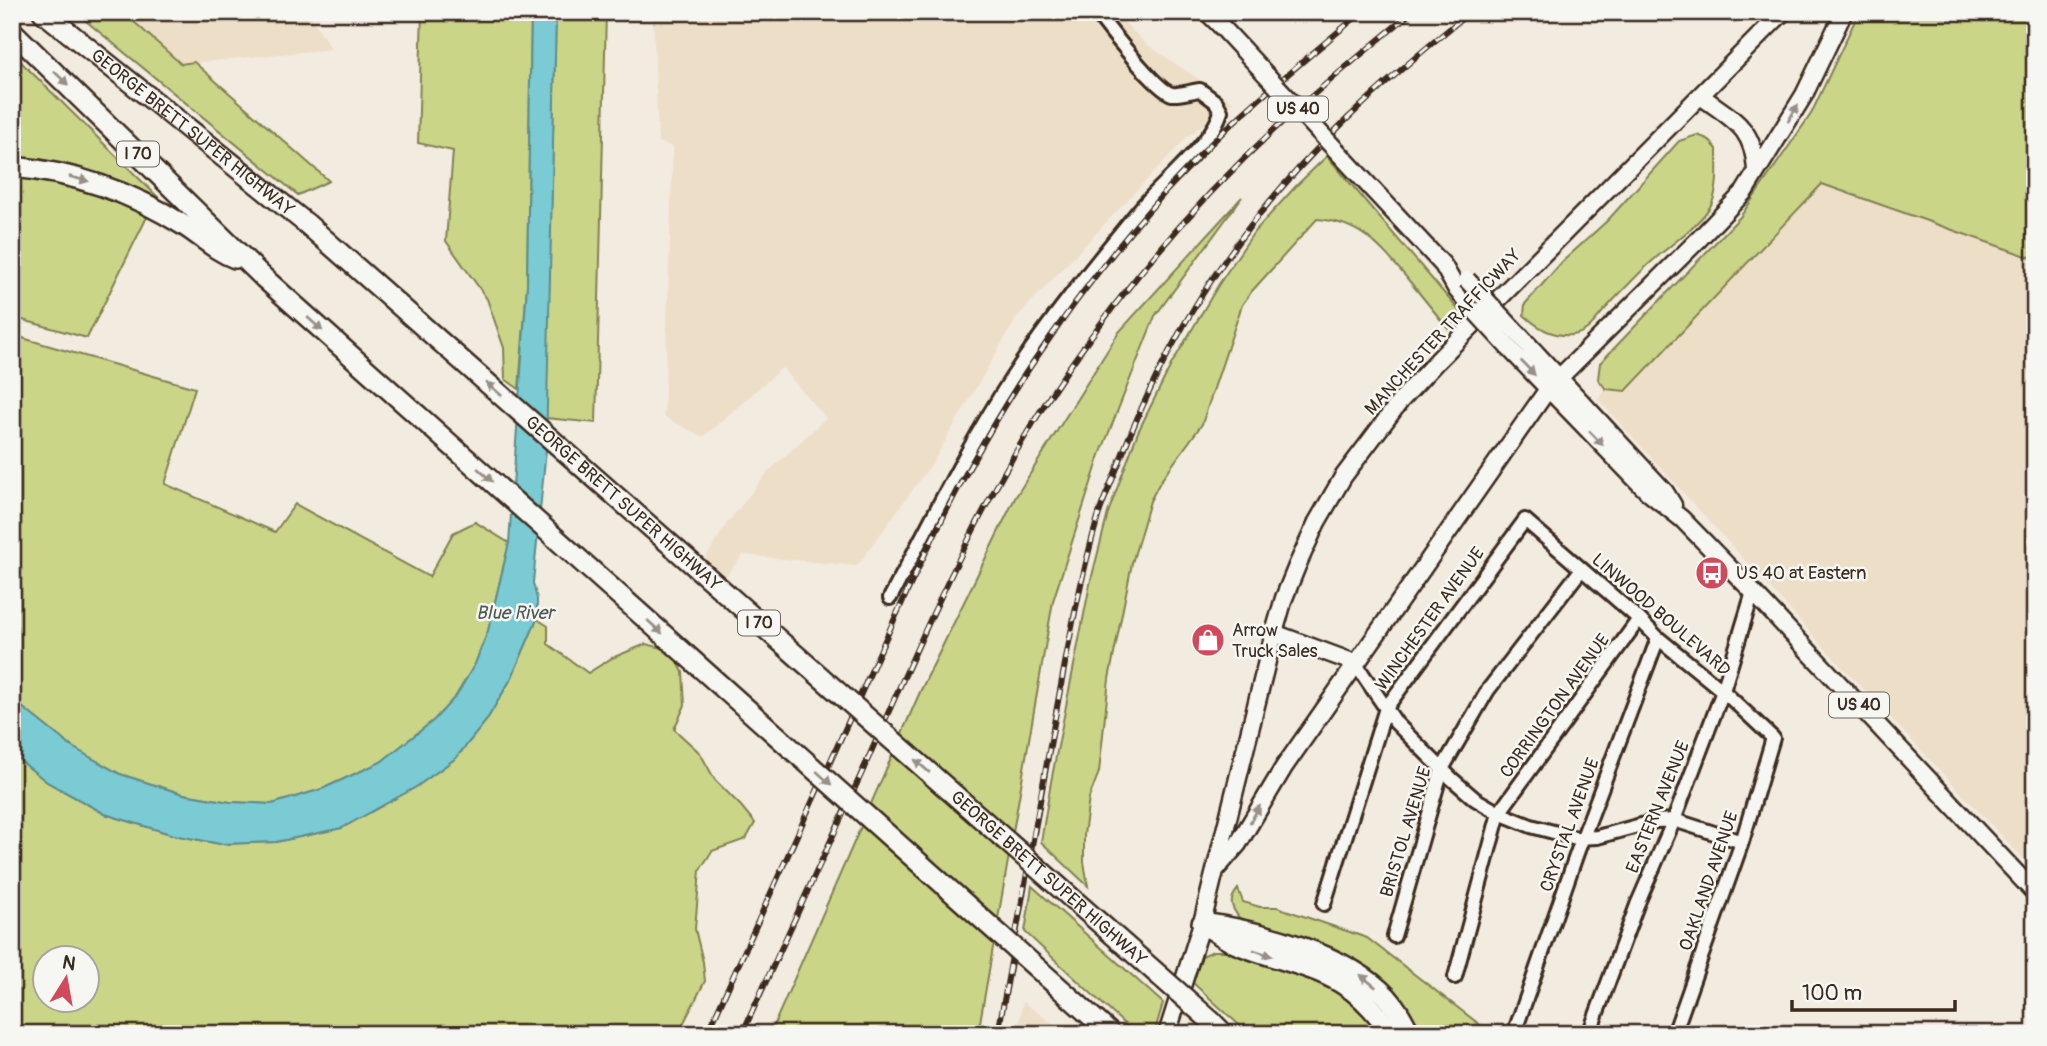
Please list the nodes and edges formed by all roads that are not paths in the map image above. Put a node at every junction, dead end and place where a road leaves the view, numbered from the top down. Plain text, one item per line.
1 (43, 12) edge
2 (1096, 12) edge
3 (1207, 12) edge
4 (1783, 12) edge
5 (1844, 12) edge
6 (12, 31) edge
7 (1701, 96) junction
8 (12, 167) edge
9 (1756, 171) junction
10 (248, 263) junction
11 (1554, 383) junction
12 (1525, 520) joint
13 (1581, 570) junction
14 (1753, 592) junction
15 (890, 598) dead end
16 (1639, 619) junction
17 (1273, 633) junction
18 (1658, 638) junction
19 (1355, 663) junction
20 (1723, 691) junction
21 (1386, 708) junction
22 (1773, 738) joint
23 (1442, 769) junction
24 (1499, 813) junction
25 (1674, 820) junction
26 (1583, 838) junction
27 (1742, 842) junction
28 (1216, 870) junction
29 (2035, 892) edge
30 (1324, 904) dead end
31 (1202, 923) junction
32 (1394, 936) dead end
33 (1455, 977) dead end
34 (1517, 1025) dead end
35 (1218, 1028) edge
36 (1111, 1034) edge
37 (1167, 1034) edge
38 (1391, 1034) edge
39 (1410, 1034) edge
40 (1589, 1034) edge
41 (1674, 1034) edge

35 -> 1 highway, GEORGE BRETT SUPER HIGHWAY / I 70, bridge
2 - 15 street
3 - 11 main road, US 40, bridge
4 - 7 main road, MANCHESTER TRAFFICWAY
9 -> 5 main road
6 -> 10 highway, I 70
7 - 9 main road
7 - 17 main road, MANCHESTER TRAFFICWAY
8 -> 10 highway
9 - 11 main road
10 -> 36 highway, I 70, bridge
11 - 14 main road, US 40
11 - 19 main road
12 - 13 street, LINWOOD BOULEVARD
12 - 21 street, WINCHESTER AVENUE
13 - 16 street, LINWOOD BOULEVARD
13 - 23 street, BRISTOL AVENUE
14 - 20 street, EASTERN AVENUE
14 - 29 main road, US 40
16 - 18 street, LINWOOD BOULEVARD
16 - 24 street, CORRINGTON AVENUE
17 - 19 main road
17 - 28 main road, MANCHESTER TRAFFICWAY
18 - 20 street, LINWOOD BOULEVARD
18 - 26 street, CRYSTAL AVENUE
19 - 21 street
28 -> 19 main road
20 - 22 street, LINWOOD BOULEVARD
20 - 25 street, EASTERN AVENUE
21 - 23 street
21 - 30 street, WINCHESTER AVENUE
22 - 27 street, OAKLAND AVENUE
23 - 24 street
23 - 32 street, BRISTOL AVENUE
24 - 26 street
24 - 33 street
25 - 26 street
25 - 27 street
25 - 40 street, EASTERN AVENUE
26 - 34 street, CRYSTAL AVENUE
27 - 41 street, OAKLAND AVENUE
28 - 31 main road, MANCHESTER TRAFFICWAY
31 - 37 main road, MANCHESTER TRAFFICWAY
31 -> 38 highway
39 -> 31 highway

